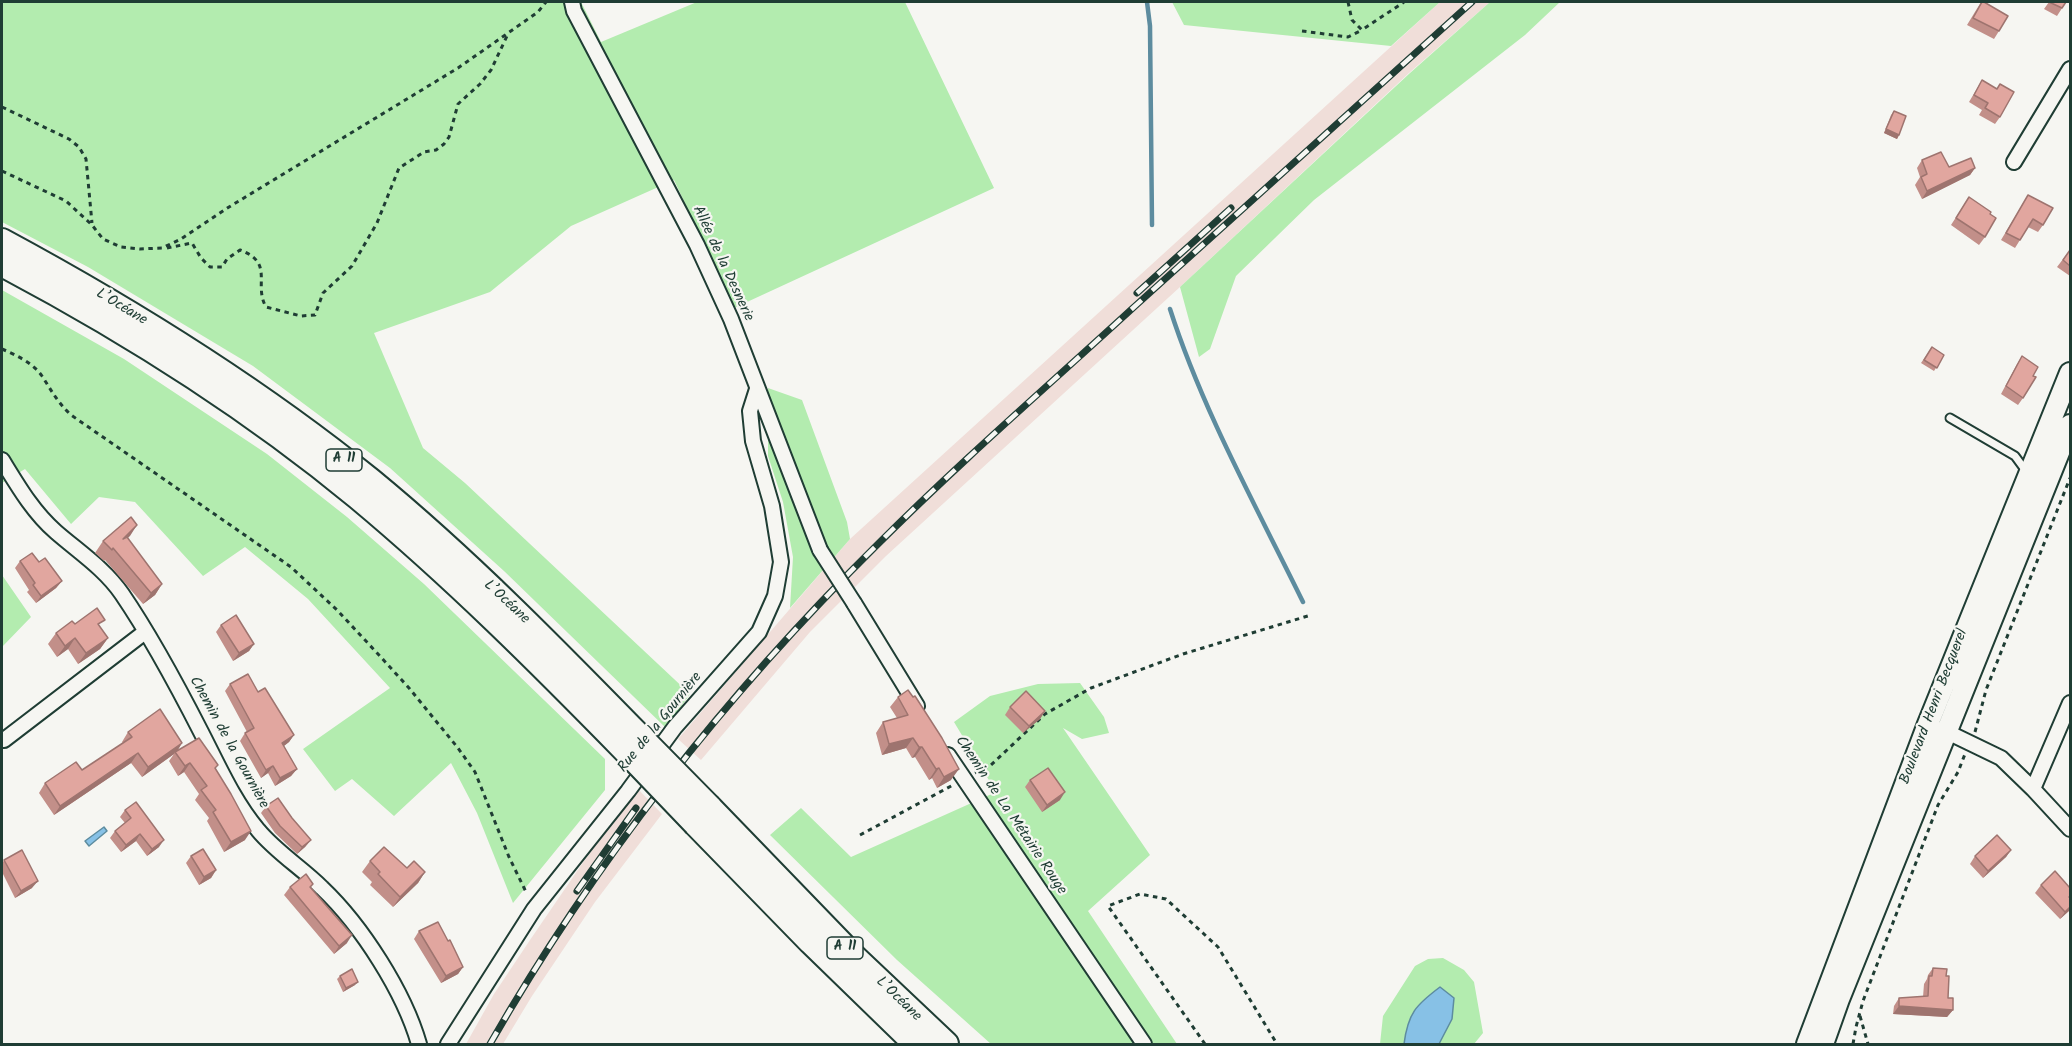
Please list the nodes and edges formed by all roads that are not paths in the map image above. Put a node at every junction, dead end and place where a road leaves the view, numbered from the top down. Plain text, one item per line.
1 (572, 2) edge
2 (2070, 69) edge
3 (2014, 162) dead end
4 (2, 241) edge
5 (2, 264) edge
6 (2070, 373) edge
7 (757, 389) junction
8 (1950, 418) dead end
9 (2070, 425) edge
10 (2, 460) edge
11 (2031, 481) junction
12 (2026, 511) dead end
13 (2005, 586) junction
14 (145, 632) junction
15 (2070, 703) edge
16 (925, 718) edge
17 (1928, 724) junction
18 (1947, 731) junction
19 (938, 739) edge
20 (4, 740) dead end
21 (635, 746) junction
22 (2033, 789) junction
23 (703, 815) junction
24 (2070, 829) edge
25 (419, 1044) edge
26 (448, 1044) edge
27 (916, 1044) edge
28 (946, 1044) edge
29 (1144, 1044) edge
30 (1807, 1044) edge
31 (1823, 1044) edge

1 - 7 street, Allée de la Desnerie
2 - 3 street
4 - 21 highway, L’Océane / A 11
5 - 21 highway, L’Océane / A 11
6 - 11 main road, Boulevard Henri Becquerel
7 - 16 street, Allée de la Desnerie, bridge
7 - 26 street, Rue de la Gournière
8 - 11 lane
9 - 13 main road, Boulevard Henri Becquerel
10 - 14 street, Chemin de la Gournière
11 - 17 main road, Boulevard Henri Becquerel
12 - 13 lane
13 - 18 main road, Boulevard Henri Becquerel
14 - 20 street
14 - 25 street, Chemin de la Gournière
15 - 22 street
17 - 18 street
17 - 30 main road, Boulevard Henri Becquerel
18 - 22 street
18 - 31 main road, Boulevard Henri Becquerel
19 - 29 street, Chemin de La Métairie Rouge
21 - 23 highway, L’Océane / A 11, bridge
22 - 24 street
23 - 27 highway, L’Océane / A 11
23 - 28 highway, L’Océane / A 11

